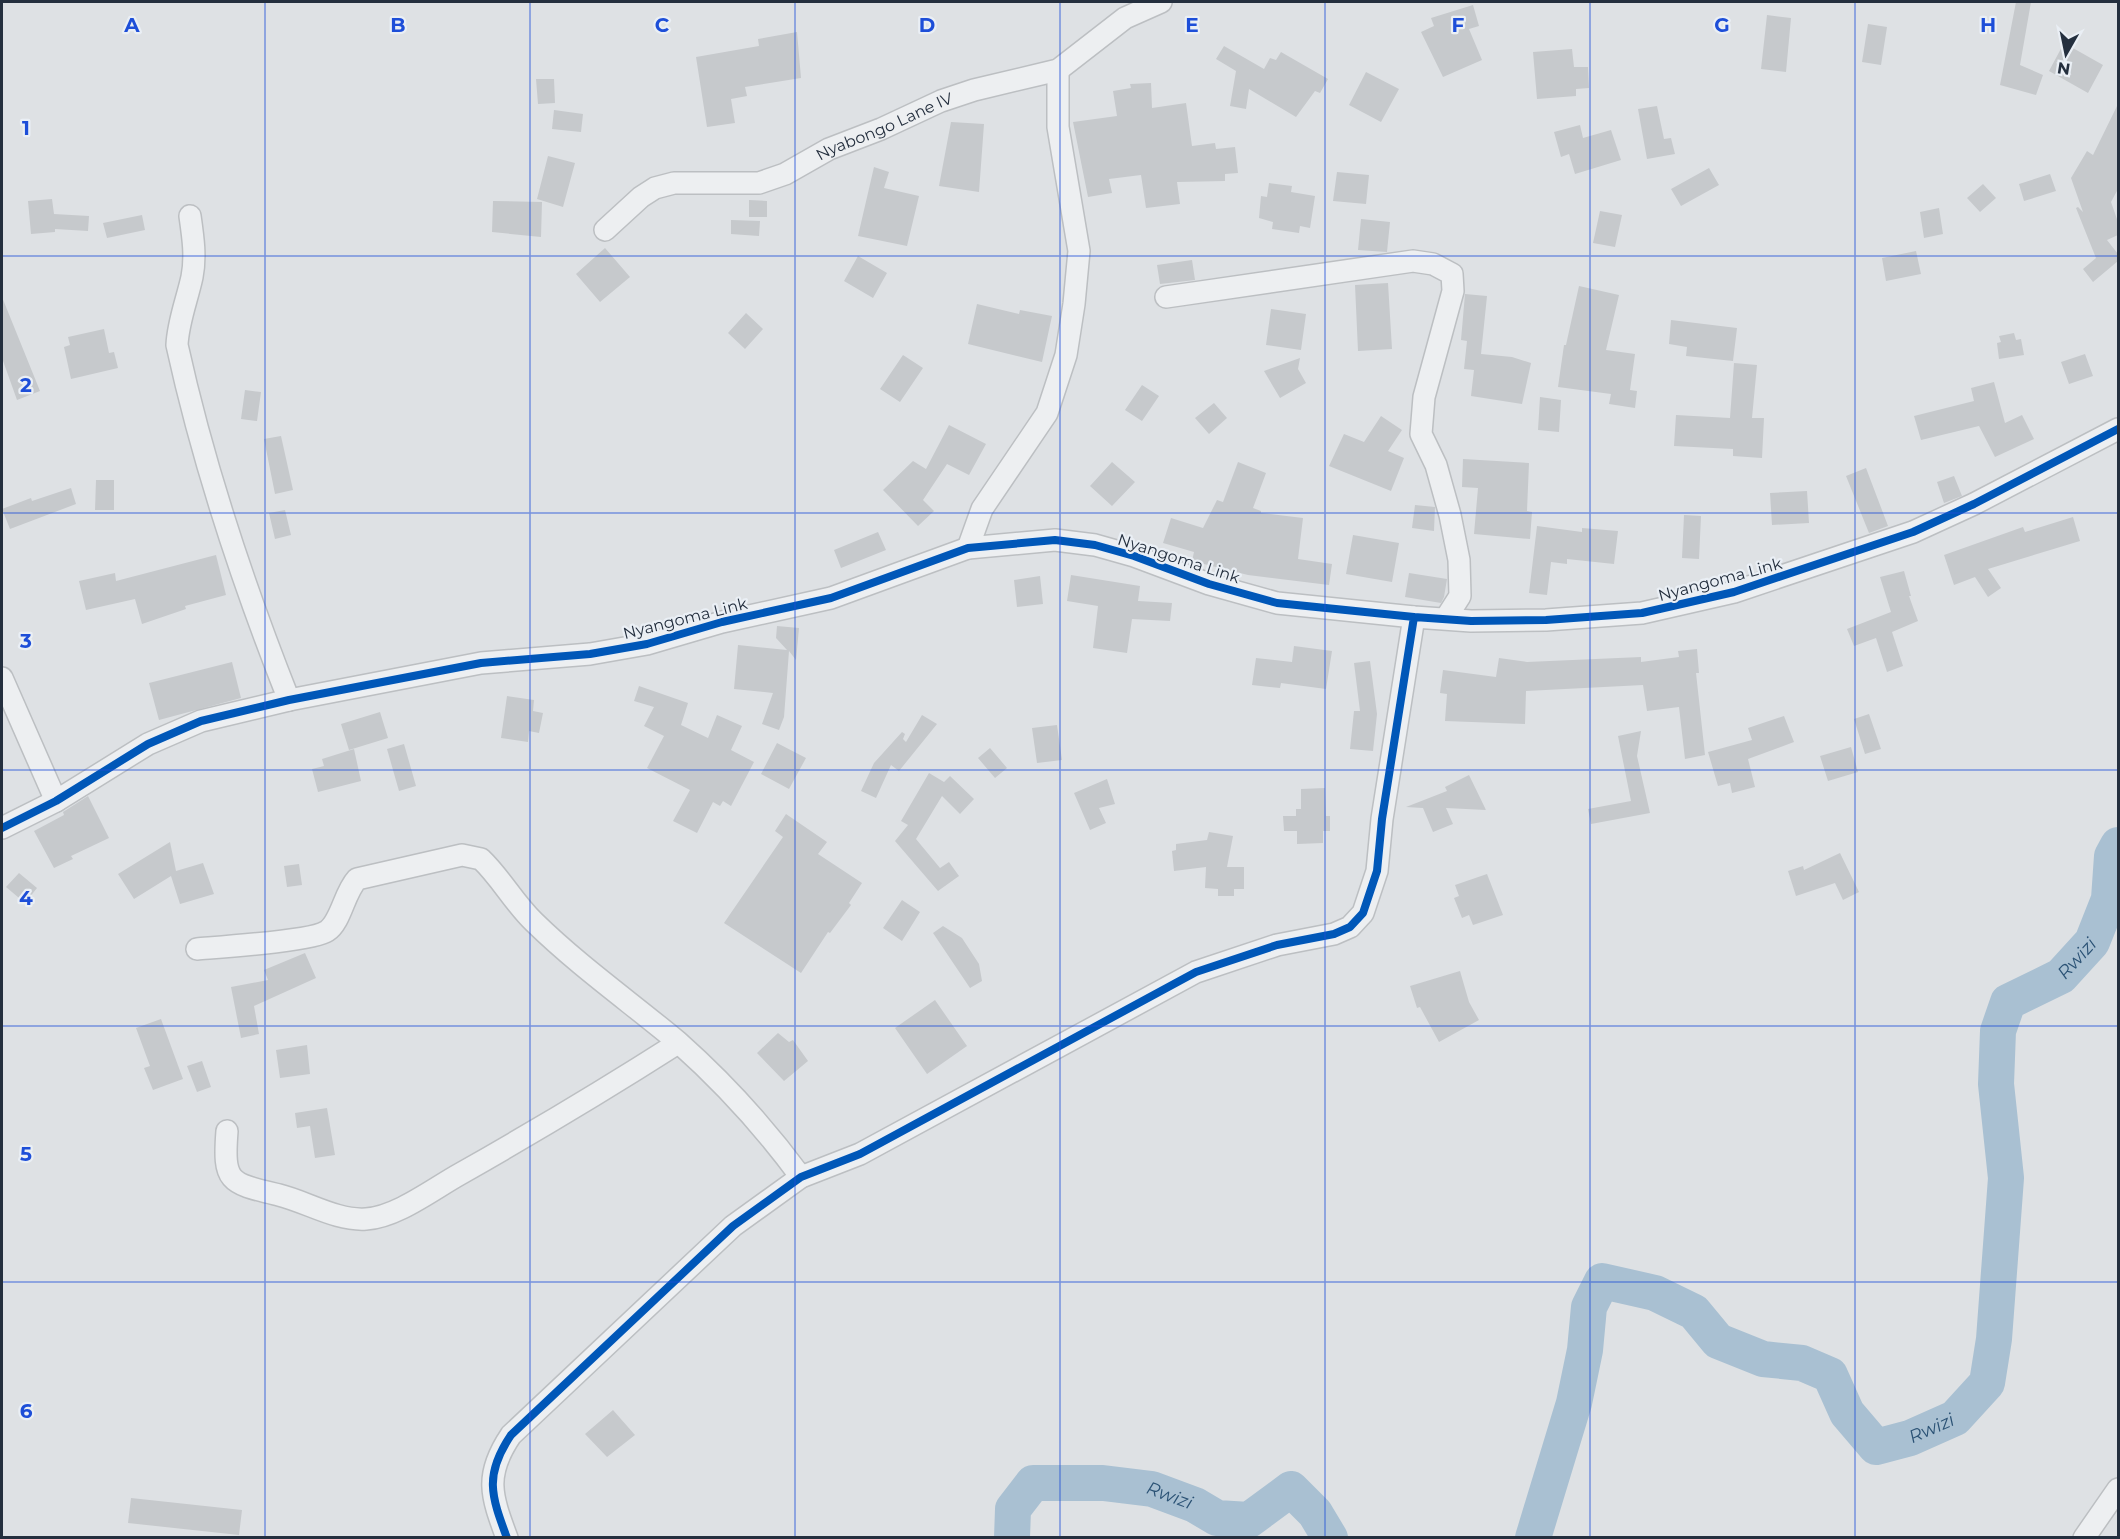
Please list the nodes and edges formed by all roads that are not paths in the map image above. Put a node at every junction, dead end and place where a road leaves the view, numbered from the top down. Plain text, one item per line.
1 (1161, 2) edge
2 (1058, 70) junction
3 (190, 216) dead end
4 (605, 230) dead end
5 (1166, 297) dead end
6 (2118, 429) edge
7 (969, 548) junction
8 (1414, 617) junction
9 (1446, 618) junction
10 (2, 678) edge
11 (289, 700) junction
12 (56, 801) junction
13 (2, 828) edge
14 (197, 949) dead end
15 (678, 1043) junction
16 (227, 1131) dead end
17 (801, 1177) junction
18 (2118, 1489) edge
19 (507, 1538) edge
20 (2084, 1538) edge

1 - 2 street, Nyabongo Lane IV
2 - 4 street, Nyabongo Lane IV
2 - 7 street
3 - 11 street
5 - 9 street
6 - 9 street, Nyangoma Link
7 - 8 street, Nyangoma Link
7 - 11 street, Nyangoma Link
8 - 9 street, Nyangoma Link
8 - 17 street
10 - 12 street
11 - 12 street, Nyangoma Link
12 - 13 street, Nyangoma Link
14 - 15 street
15 - 16 street
15 - 17 street
17 - 19 street
18 - 20 street

